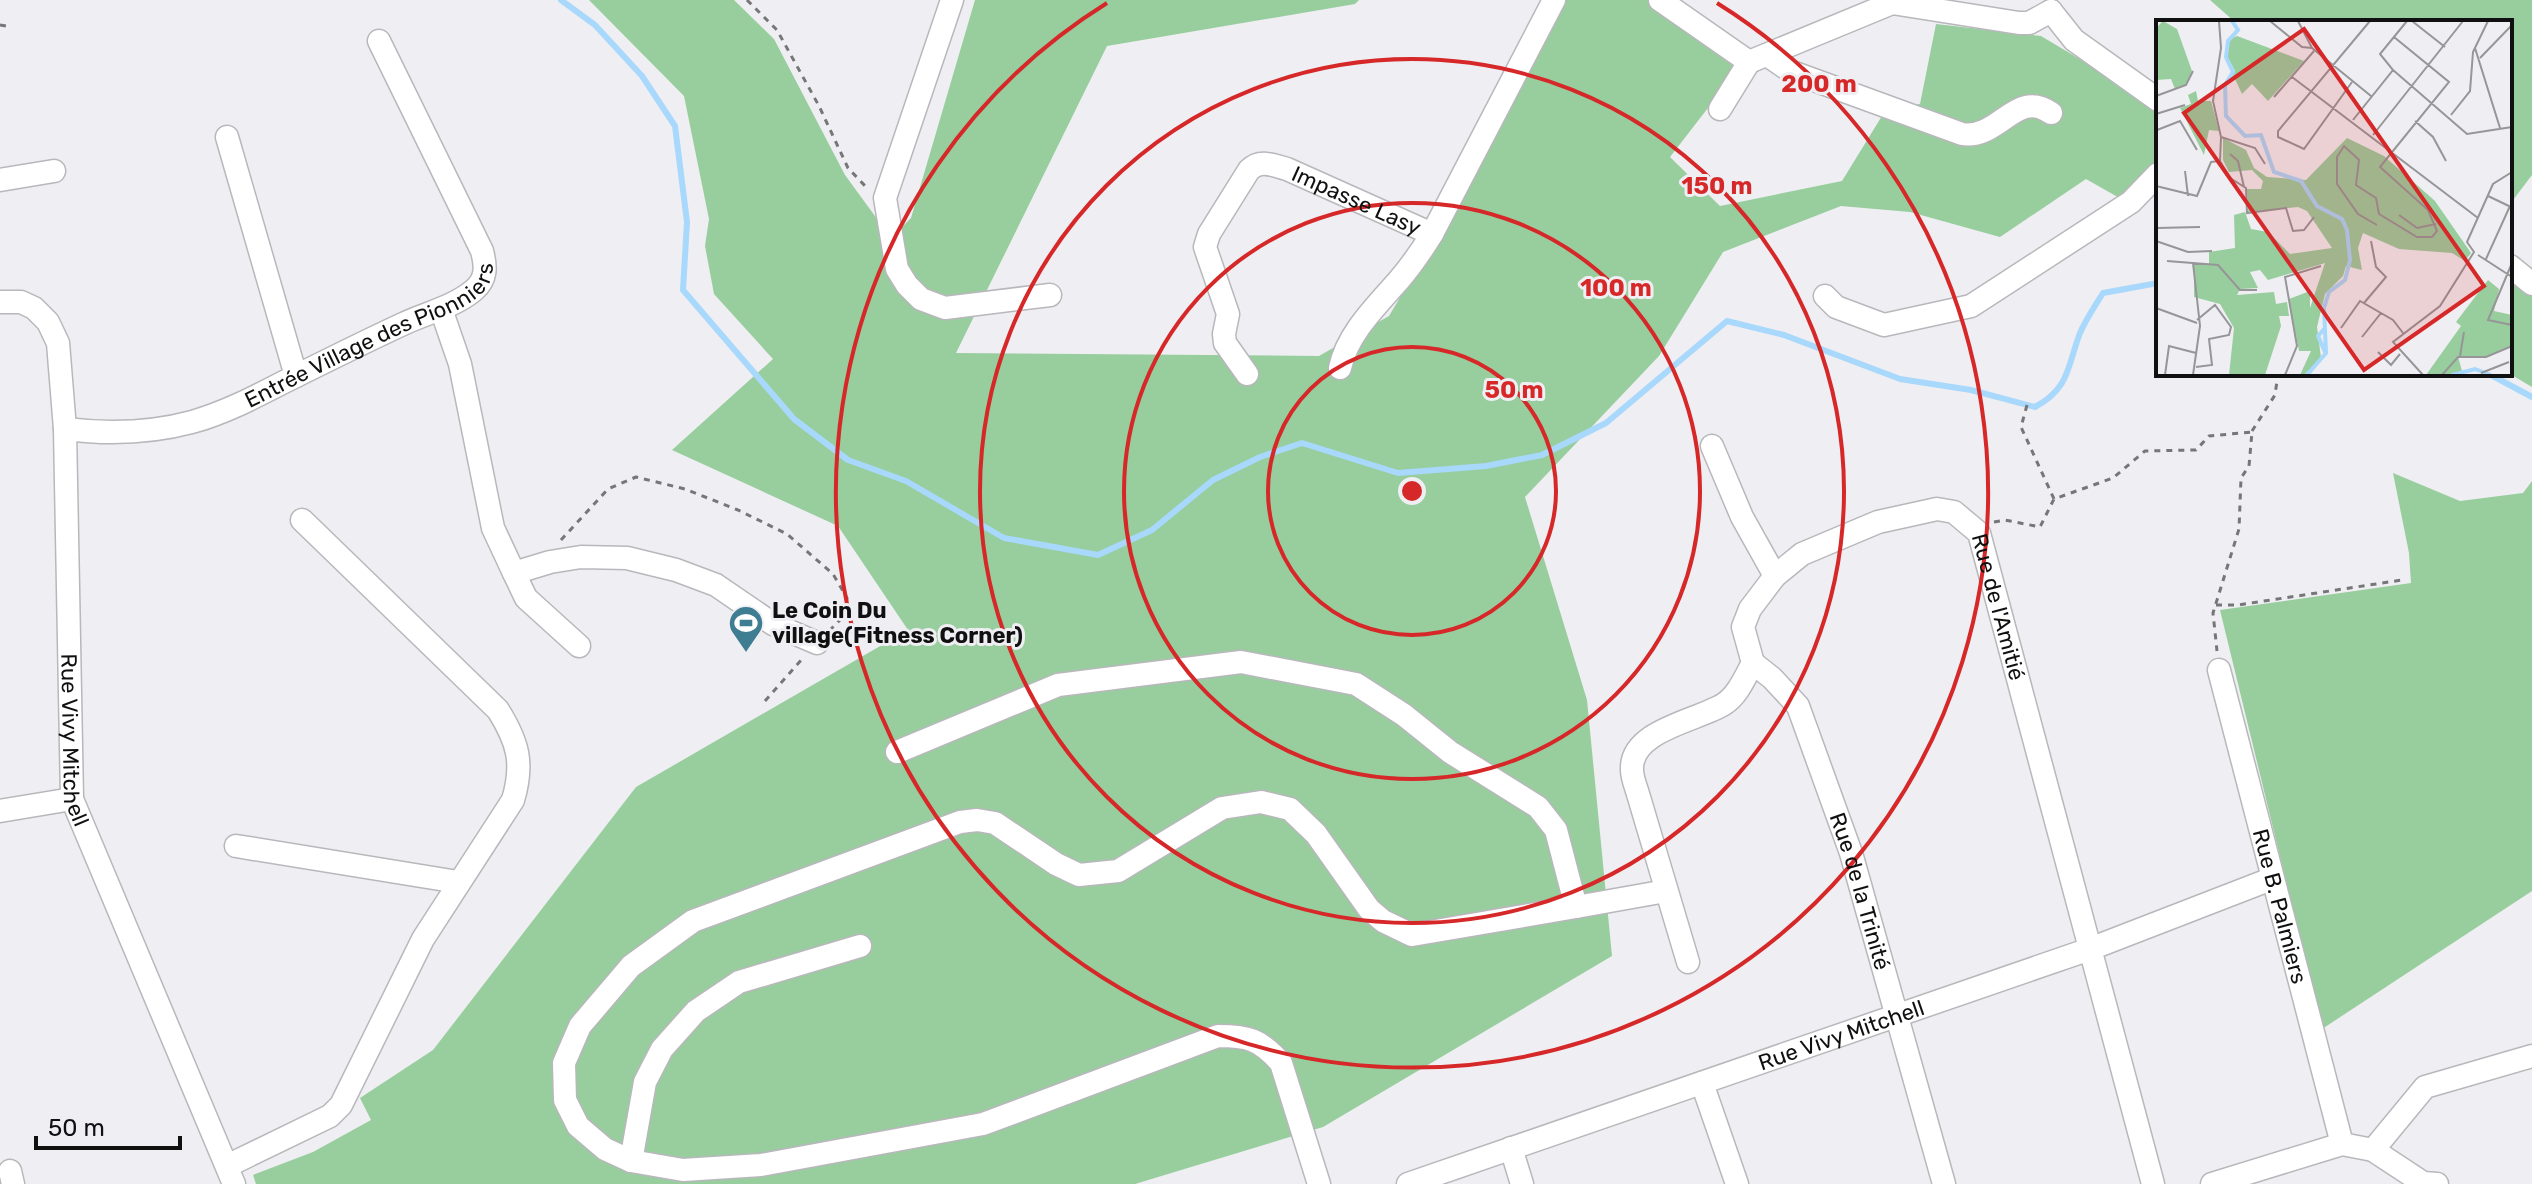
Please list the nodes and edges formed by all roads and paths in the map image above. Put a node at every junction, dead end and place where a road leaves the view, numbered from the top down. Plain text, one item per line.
1 (747, 0) edge
2 (952, 0) edge
3 (1554, 0) edge
4 (1660, 0) edge
5 (2054, 6) edge
6 (379, 41) dead end
7 (1758, 58) junction
8 (2156, 99) edge
9 (1720, 109) dead end
10 (2051, 113) dead end
11 (227, 137) dead end
12 (54, 171) dead end
13 (2156, 176) edge
14 (0, 180) edge
15 (885, 198) junction
16 (1432, 234) junction
17 (2512, 268) edge
18 (2532, 284) edge
19 (1050, 295) dead end
20 (1825, 296) dead end
21 (0, 302) edge
22 (441, 309) junction
23 (1340, 368) dead end
24 (1247, 374) dead end
25 (296, 376) junction
26 (2278, 376) edge
27 (2027, 405) dead end
28 (65, 429) junction
29 (2252, 432) junction
30 (1712, 446) dead end
31 (2054, 499) junction
32 (302, 520) dead end
33 (1979, 533) junction
34 (541, 565) junction
35 (514, 573) junction
36 (1775, 576) junction
37 (2402, 580) dead end
38 (2216, 605) junction
39 (817, 643) junction
40 (579, 646) dead end
41 (1753, 663) junction
42 (2219, 670) joint
43 (765, 701) dead end
44 (897, 752) dead end
45 (72, 799) junction
46 (0, 811) edge
47 (236, 846) dead end
48 (2271, 879) junction
49 (458, 882) junction
50 (1666, 891) junction
51 (1576, 907) junction
52 (860, 946) dead end
53 (2090, 949) junction
54 (1688, 962) dead end
55 (1895, 1016) junction
56 (2532, 1056) edge
57 (1702, 1083) junction
58 (2342, 1144) junction
59 (1511, 1148) junction
60 (2373, 1150) junction
61 (631, 1161) junction
62 (230, 1175) edge
63 (1319, 1184) edge
64 (1408, 1184) edge
65 (1522, 1184) edge
66 (1737, 1184) edge
67 (1944, 1184) edge
68 (2153, 1184) edge
69 (2212, 1184) edge
70 (2437, 1184) edge

1 - 15 path
2 - 15 street
3 - 16 street, Impasse Lasy
4 - 7 street
5 - 7 street
5 - 8 street
6 - 22 street, Entrée Village des Pionniers
7 - 9 street
7 - 10 street
11 - 25 street
12 - 14 street
13 - 20 street
15 - 19 street
16 - 23 street
16 - 24 street, Impasse Lasy
17 - 18 street
21 - 28 street, Rue Vivy Mitchell
22 - 25 street, Entrée Village des Pionniers
22 - 35 street
25 - 28 street, Entrée Village des Pionniers
26 - 29 path
27 - 31 path
28 - 45 street, Rue Vivy Mitchell
29 - 31 path
29 - 38 path
30 - 36 street
31 - 33 path
32 - 49 street
33 - 36 street, Rue de l'Amitié
33 - 53 street, Rue de l'Amitié
34 - 35 street
34 - 39 street
34 - 39 path
35 - 40 street
36 - 41 street, Rue de l'Amitié
37 - 38 path
38 - 42 path
39 - 43 path
41 - 50 street
41 - 55 street, Rue de la Trinité
42 - 48 street, Rue B. Palmiers
44 - 51 street
45 - 46 street
45 - 62 street, Rue Vivy Mitchell
47 - 49 street
48 - 53 street, Rue Vivy Mitchell
48 - 58 street, Rue B. Palmiers
49 - 62 street
50 - 51 street
50 - 54 street
51 - 61 street
52 - 61 street
53 - 55 street, Rue Vivy Mitchell
53 - 68 street, Rue de l'Amitié
55 - 57 street, Rue Vivy Mitchell
55 - 67 street, Rue de la Trinité
56 - 60 street
57 - 59 street, Rue Vivy Mitchell
57 - 66 street
58 - 60 street
58 - 69 street
59 - 64 street, Rue Vivy Mitchell
59 - 65 street
60 - 70 street
61 - 63 street

